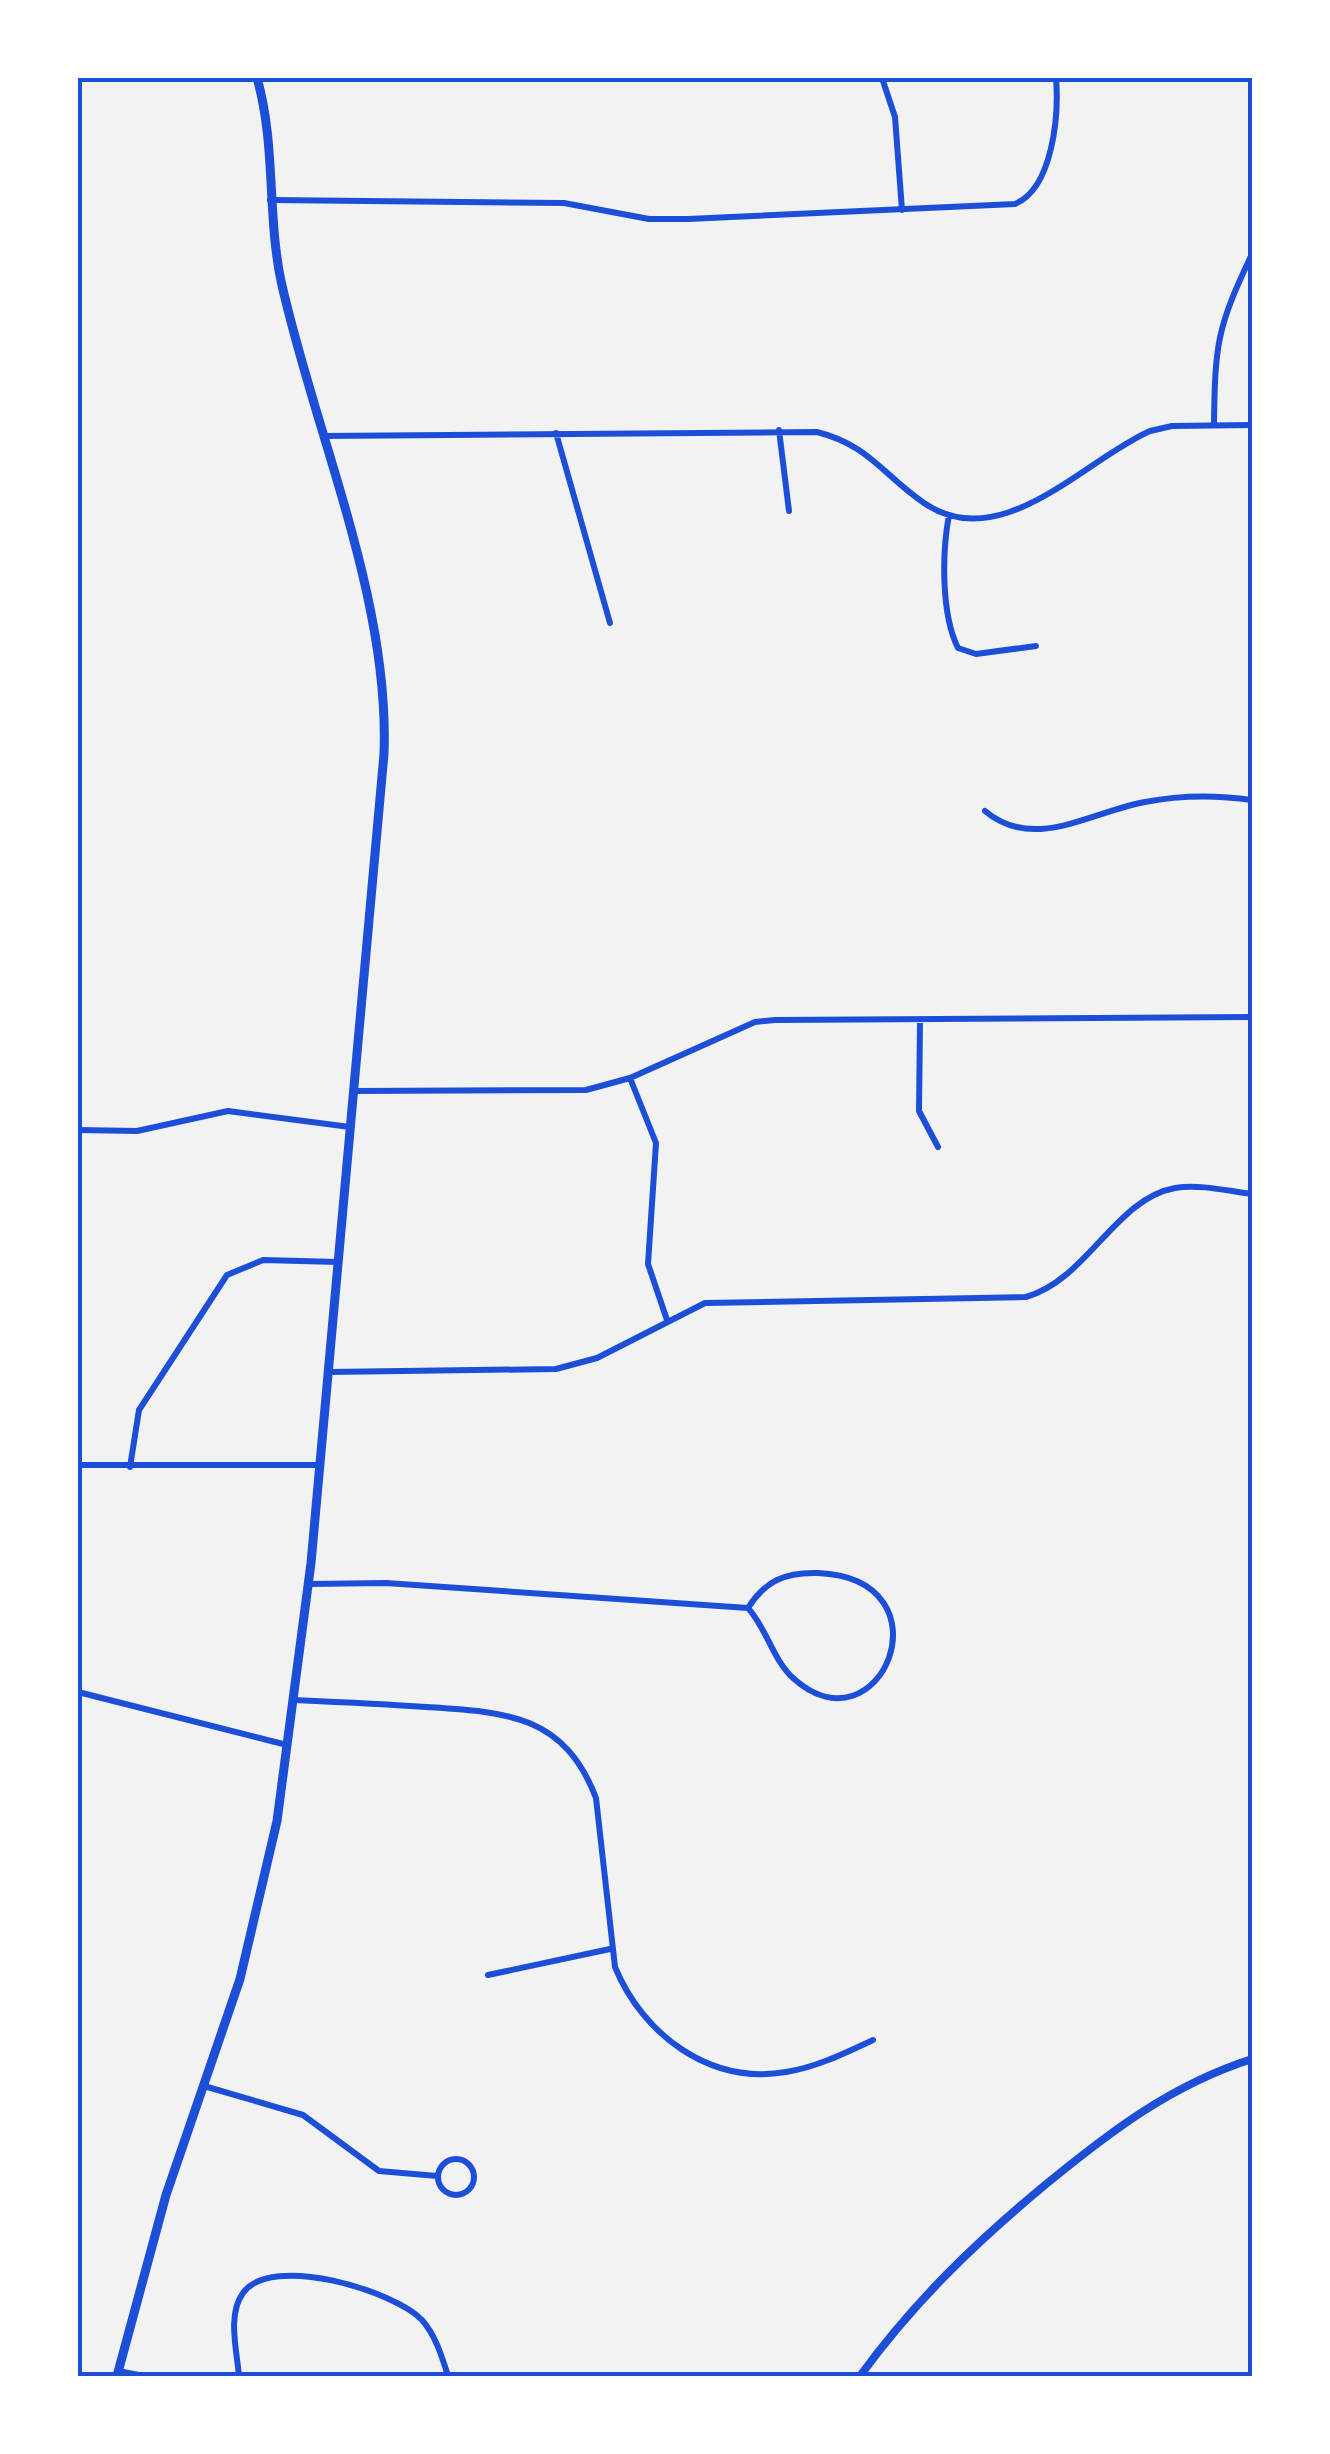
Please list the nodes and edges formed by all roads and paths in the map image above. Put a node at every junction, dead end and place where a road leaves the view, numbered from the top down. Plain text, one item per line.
1 (257, 78) edge
2 (882, 78) edge
3 (1056, 78) edge
4 (270, 200) junction
5 (902, 210) junction
6 (1252, 254) edge
7 (1214, 425) junction
8 (1252, 425) edge
9 (779, 430) junction
10 (556, 433) junction
11 (322, 436) junction
12 (789, 511) dead end
13 (949, 514) junction
14 (610, 623) dead end
15 (1036, 646) dead end
16 (1252, 800) edge
17 (985, 811) dead end
18 (1252, 1018) edge
19 (920, 1021) junction
20 (630, 1078) junction
21 (353, 1091) junction
22 (350, 1127) junction
23 (78, 1130) edge
24 (938, 1147) dead end
25 (1252, 1194) edge
26 (338, 1262) junction
27 (666, 1320) junction
28 (328, 1372) junction
29 (78, 1464) edge
30 (319, 1465) junction
31 (130, 1467) junction
32 (309, 1584) junction
33 (748, 1608) junction
34 (78, 1692) edge
35 (294, 1700) junction
36 (288, 1746) junction
37 (610, 1949) junction
38 (488, 1974) dead end
39 (873, 2040) dead end
40 (1252, 2059) edge
41 (204, 2086) junction
42 (437, 2176) junction
43 (118, 2374) edge
44 (144, 2376) edge
45 (239, 2376) edge
46 (448, 2376) edge
47 (860, 2376) edge

1 - 4 main road
2 - 5 street
3 - 5 street
4 - 5 street
4 - 11 main road
6 - 7 street
7 - 8 street
7 - 13 street
9 - 10 street
9 - 12 street
9 - 13 street
10 - 11 street
10 - 14 street
11 - 21 main road
13 - 15 street
16 - 17 street
18 - 19 street
19 - 20 street
19 - 24 street
20 - 21 street
20 - 27 street
21 - 22 main road
22 - 23 street
22 - 26 main road
25 - 27 street
26 - 28 main road
26 - 31 street
27 - 28 street
28 - 30 main road
29 - 31 street
30 - 31 street
30 - 32 main road
32 - 33 street
32 - 35 main road
33 - 33 street
34 - 36 street
35 - 36 main road
35 - 37 street
36 - 41 main road
37 - 38 street
37 - 39 street
40 - 47 street
41 - 42 street
41 - 43 main road
42 - 42 street
43 - 44 street
45 - 46 street

